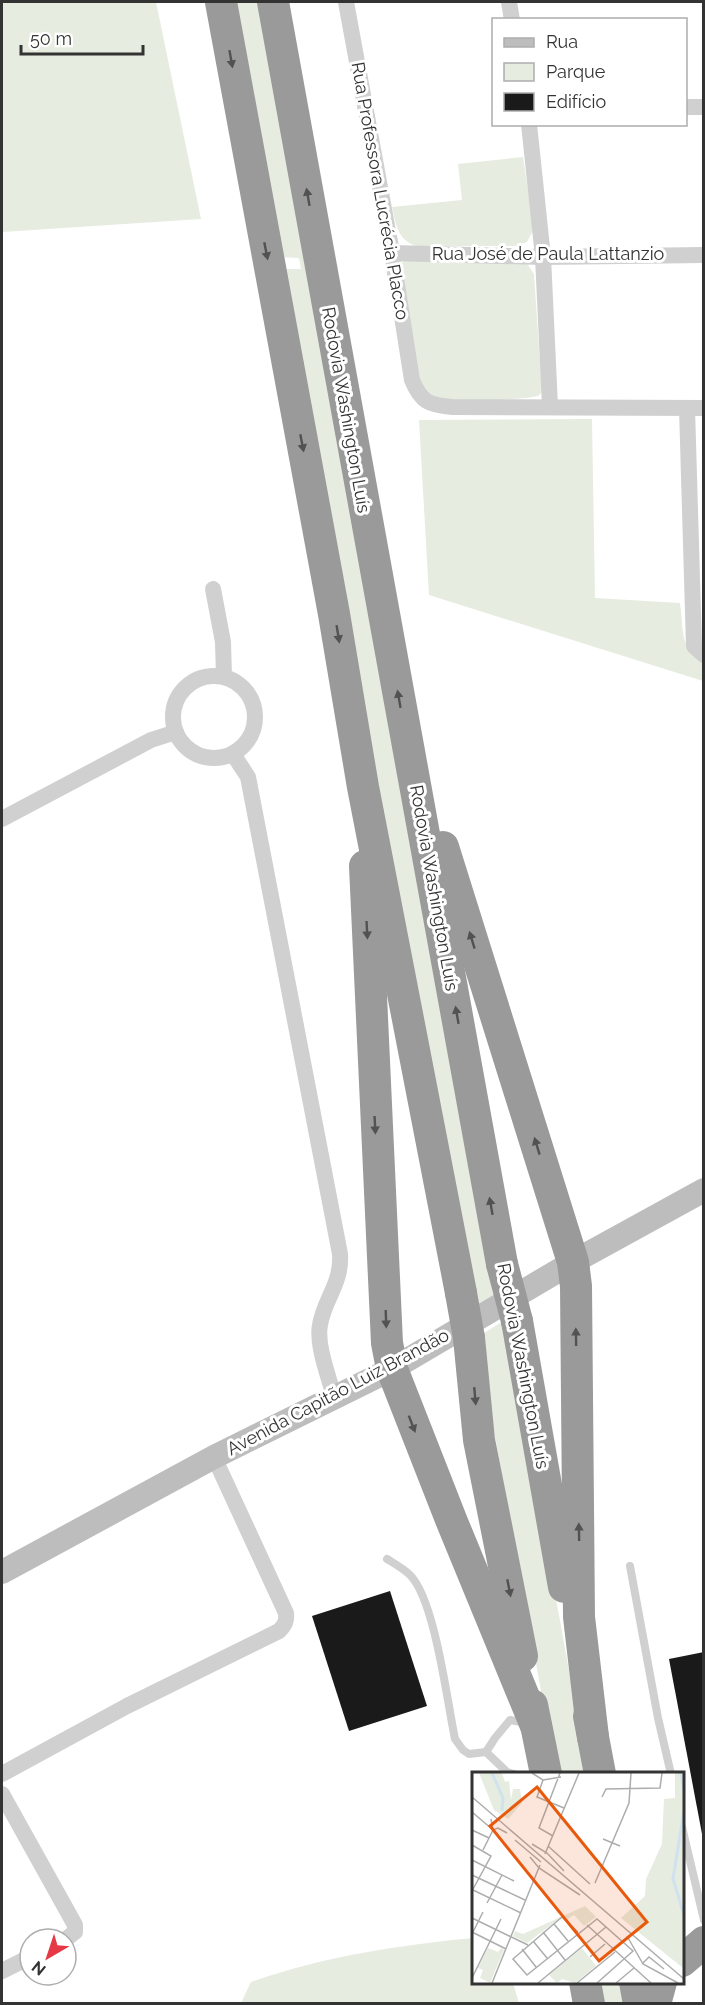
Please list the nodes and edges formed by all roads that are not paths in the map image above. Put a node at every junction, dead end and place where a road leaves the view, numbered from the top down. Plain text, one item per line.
1 (221, 2) edge
2 (346, 2) edge
3 (509, 2) edge
4 (275, 9) edge
5 (512, 18) edge
6 (687, 107) edge
7 (704, 107) edge
8 (529, 126) edge
9 (392, 252) junction
10 (704, 255) edge
11 (543, 257) junction
12 (550, 406) junction
13 (695, 408) edge
14 (213, 589) dead end
15 (699, 650) edge
16 (224, 677) junction
17 (405, 731) junction
18 (176, 732) junction
19 (233, 754) junction
20 (363, 787) junction
21 (2, 819) edge
22 (704, 1190) edge
23 (573, 1262) junction
24 (392, 1369) junction
25 (334, 1397) junction
26 (214, 1457) junction
27 (387, 1559) dead end
28 (630, 1566) dead end
29 (2, 1572) edge
30 (536, 1725) junction
31 (593, 1737) junction
32 (486, 1752) junction
33 (507, 1772) edge
34 (546, 1772) edge
35 (600, 1772) edge
36 (671, 1772) edge
37 (2, 1774) edge
38 (2, 1794) edge
39 (684, 1835) edge
40 (704, 1920) edge
41 (74, 1927) edge
42 (704, 1941) edge
43 (684, 1944) edge
44 (684, 1959) edge
45 (18, 1963) edge
46 (2, 1971) edge
47 (585, 1984) edge
48 (635, 1984) edge
49 (661, 1984) edge
50 (589, 2004) edge
51 (639, 2004) edge
52 (655, 2004) edge

1 -> 20 highway
2 - 9 street, Rua Professora Lucrécia Placco
3 - 5 street
17 -> 4 highway, Rodovia Washington Luís
6 - 7 street
8 - 11 street
9 - 11 street, Rua José de Paula Lattanzio
9 - 12 street, Rua Professora Lucrécia Placco
10 - 11 street, Rua José de Paula Lattanzio
11 - 12 street
12 - 13 street
13 - 15 street
14 - 16 street
16 - 18 street
16 - 19 street
23 -> 17 highway
31 -> 17 highway, Rodovia Washington Luís, bridge
18 - 19 street
18 - 21 street
19 - 25 street
20 -> 24 highway
20 -> 30 highway, bridge
22 - 23 main road, Avenida Capitão Luiz Brandão
23 - 24 main road, Avenida Capitão Luiz Brandão
31 -> 23 highway
24 - 25 main road, Avenida Capitão Luiz Brandão
24 -> 30 highway
25 - 26 main road, Avenida Capitão Luiz Brandão
26 - 29 main road, Avenida Capitão Luiz Brandão
26 - 37 street
27 - 32 lane
28 - 36 lane
30 - 32 lane
30 - 34 highway
31 - 35 highway, Rodovia Washington Luís
32 - 33 lane
38 - 41 street
39 - 40 lane
42 - 43 highway
42 - 44 highway
45 - 46 street
47 - 50 highway
48 - 51 highway
49 - 52 highway

